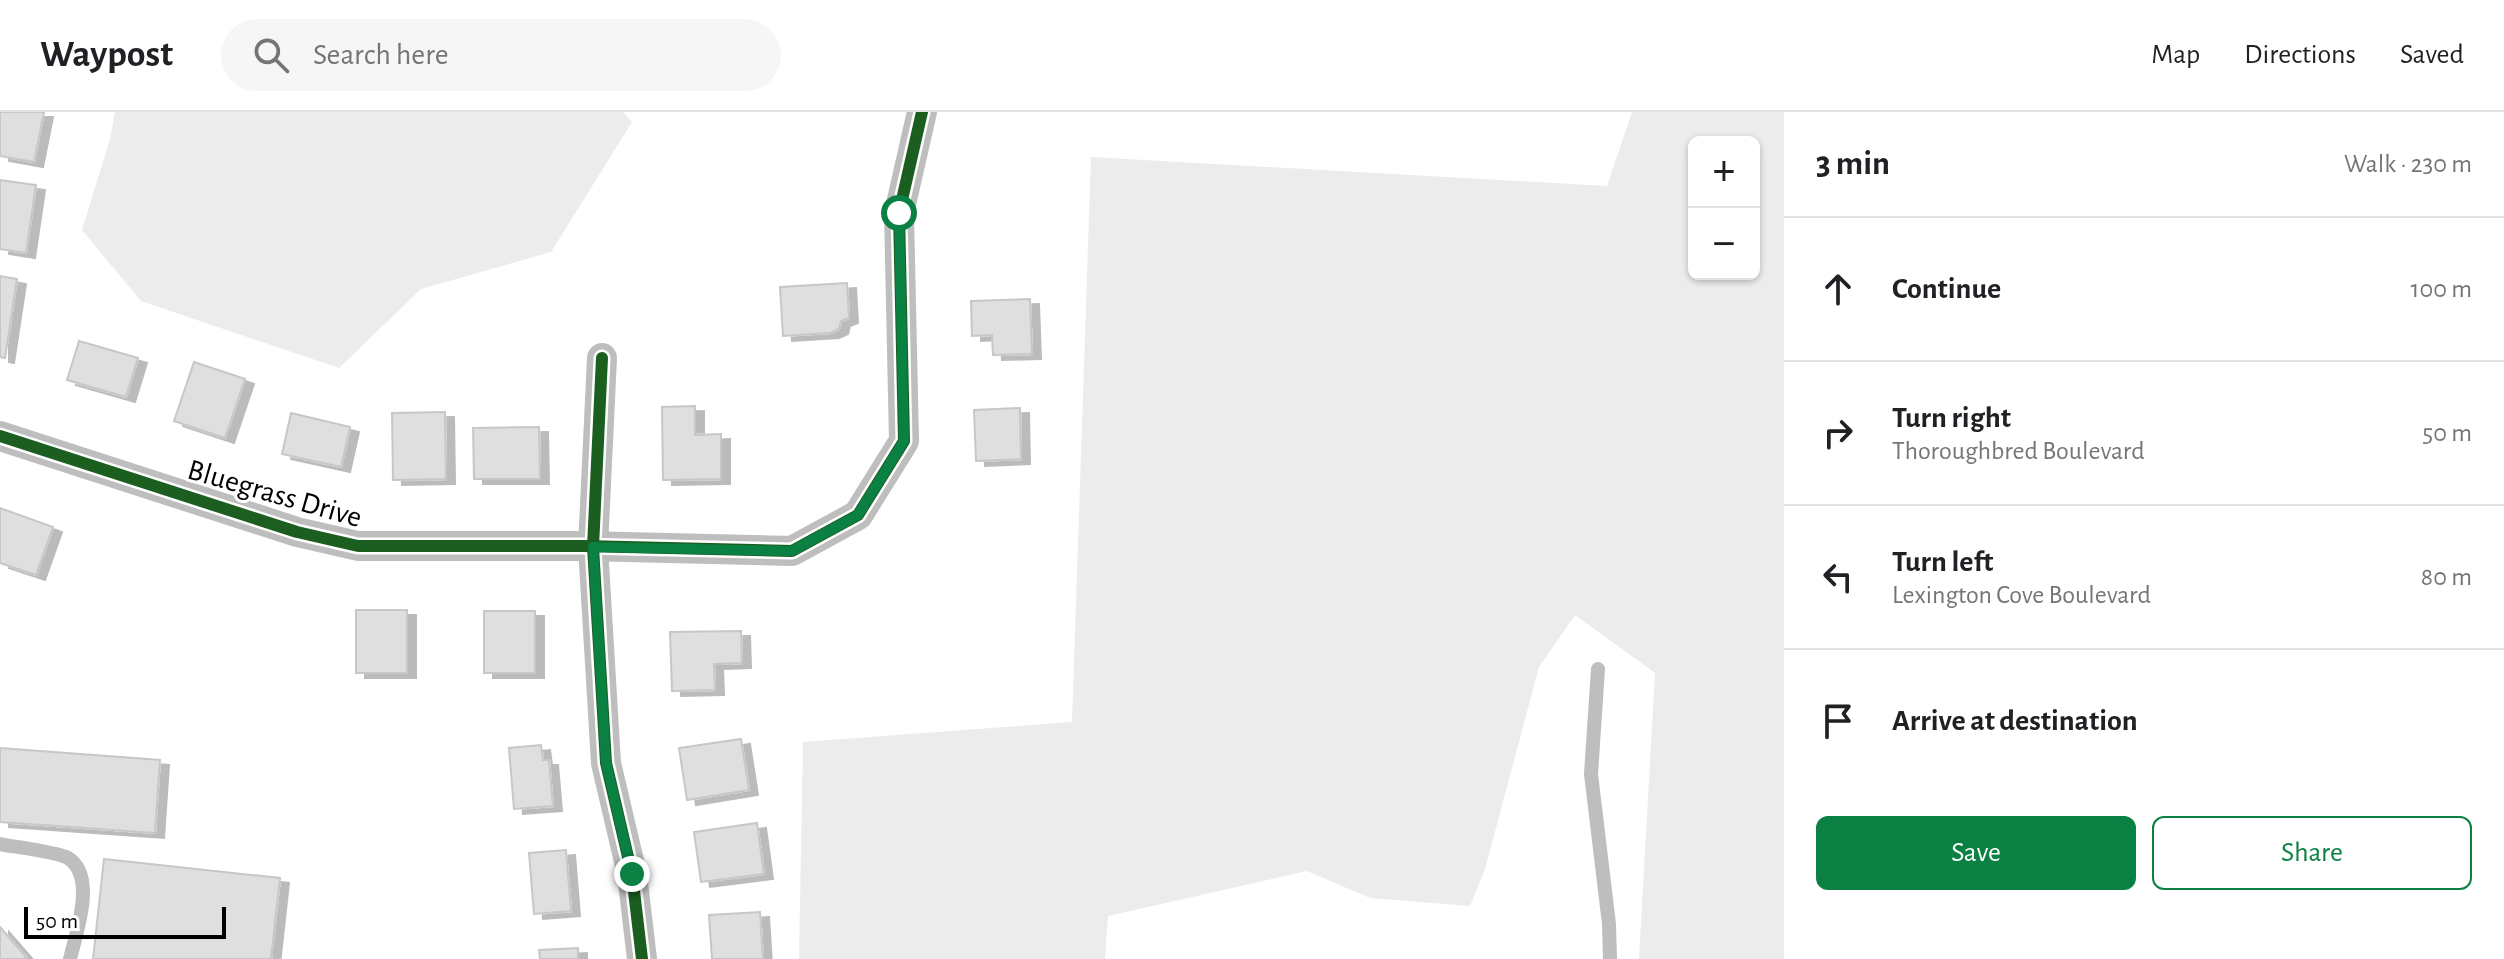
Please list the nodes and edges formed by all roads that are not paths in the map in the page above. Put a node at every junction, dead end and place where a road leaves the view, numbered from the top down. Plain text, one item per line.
1 (922, 112) edge
2 (602, 358) dead end
3 (0, 436) edge
4 (593, 547) junction
5 (1598, 669) dead end
6 (0, 844) edge
7 (70, 959) edge
8 (642, 959) edge
9 (1610, 959) edge

1 - 4 street, Bluegrass Drive
2 - 4 street
3 - 4 street, Bluegrass Drive
4 - 8 street
5 - 9 lane
6 - 7 lane

